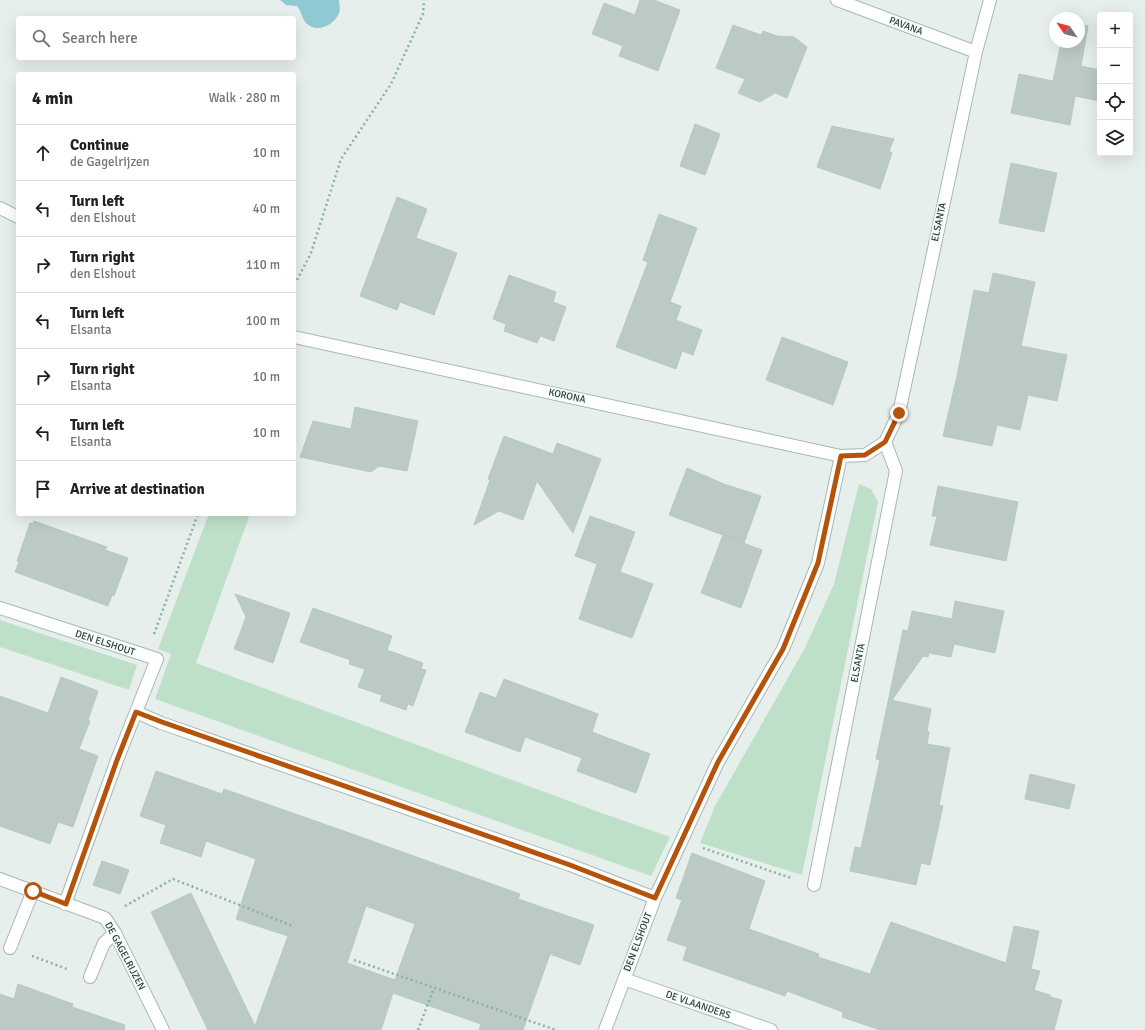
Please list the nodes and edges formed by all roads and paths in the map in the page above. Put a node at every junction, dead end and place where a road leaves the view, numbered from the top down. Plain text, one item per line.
1 (424, 0) edge
2 (837, 0) edge
3 (990, 0) edge
4 (976, 52) junction
5 (0, 208) edge
6 (16, 216) edge
7 (296, 280) edge
8 (296, 337) edge
9 (885, 442) junction
10 (841, 456) junction
11 (197, 516) edge
12 (0, 608) edge
13 (147, 656) junction
14 (136, 712) junction
15 (682, 840) junction
16 (0, 879) edge
17 (814, 885) joint
18 (33, 891) junction
19 (655, 898) junction
20 (66, 904) junction
21 (105, 918) junction
22 (293, 926) dead end
23 (115, 934) junction
24 (10, 948) dead end
25 (354, 960) dead end
26 (90, 977) dead end
27 (624, 979) junction
28 (434, 988) junction
29 (163, 1030) edge
30 (418, 1030) edge
31 (556, 1030) edge
32 (605, 1030) edge
33 (771, 1030) edge

1 - 7 path
2 - 4 street, PAVANA
3 - 4 street, ELSANTA
4 - 9 street, ELSANTA
5 - 6 street
8 - 10 street, KORONA
9 - 10 street
9 - 17 street, ELSANTA
10 - 15 street
11 - 13 path
12 - 13 street, DEN ELSHOUT
13 - 14 street, DEN ELSHOUT
14 - 19 street
14 - 20 street, DEN ELSHOUT
15 - 17 path
15 - 19 street
16 - 18 street, DE GAGELRIJZEN
18 - 20 street, DE GAGELRIJZEN
18 - 24 street
19 - 27 street, DEN ELSHOUT
20 - 21 street, DE GAGELRIJZEN
21 - 22 path
21 - 23 street, DE GAGELRIJZEN
23 - 26 street
23 - 29 street, DE GAGELRIJZEN
25 - 28 path
27 - 32 street, DEN ELSHOUT
27 - 33 street, DE VLAANDERS
28 - 30 path
28 - 31 path

